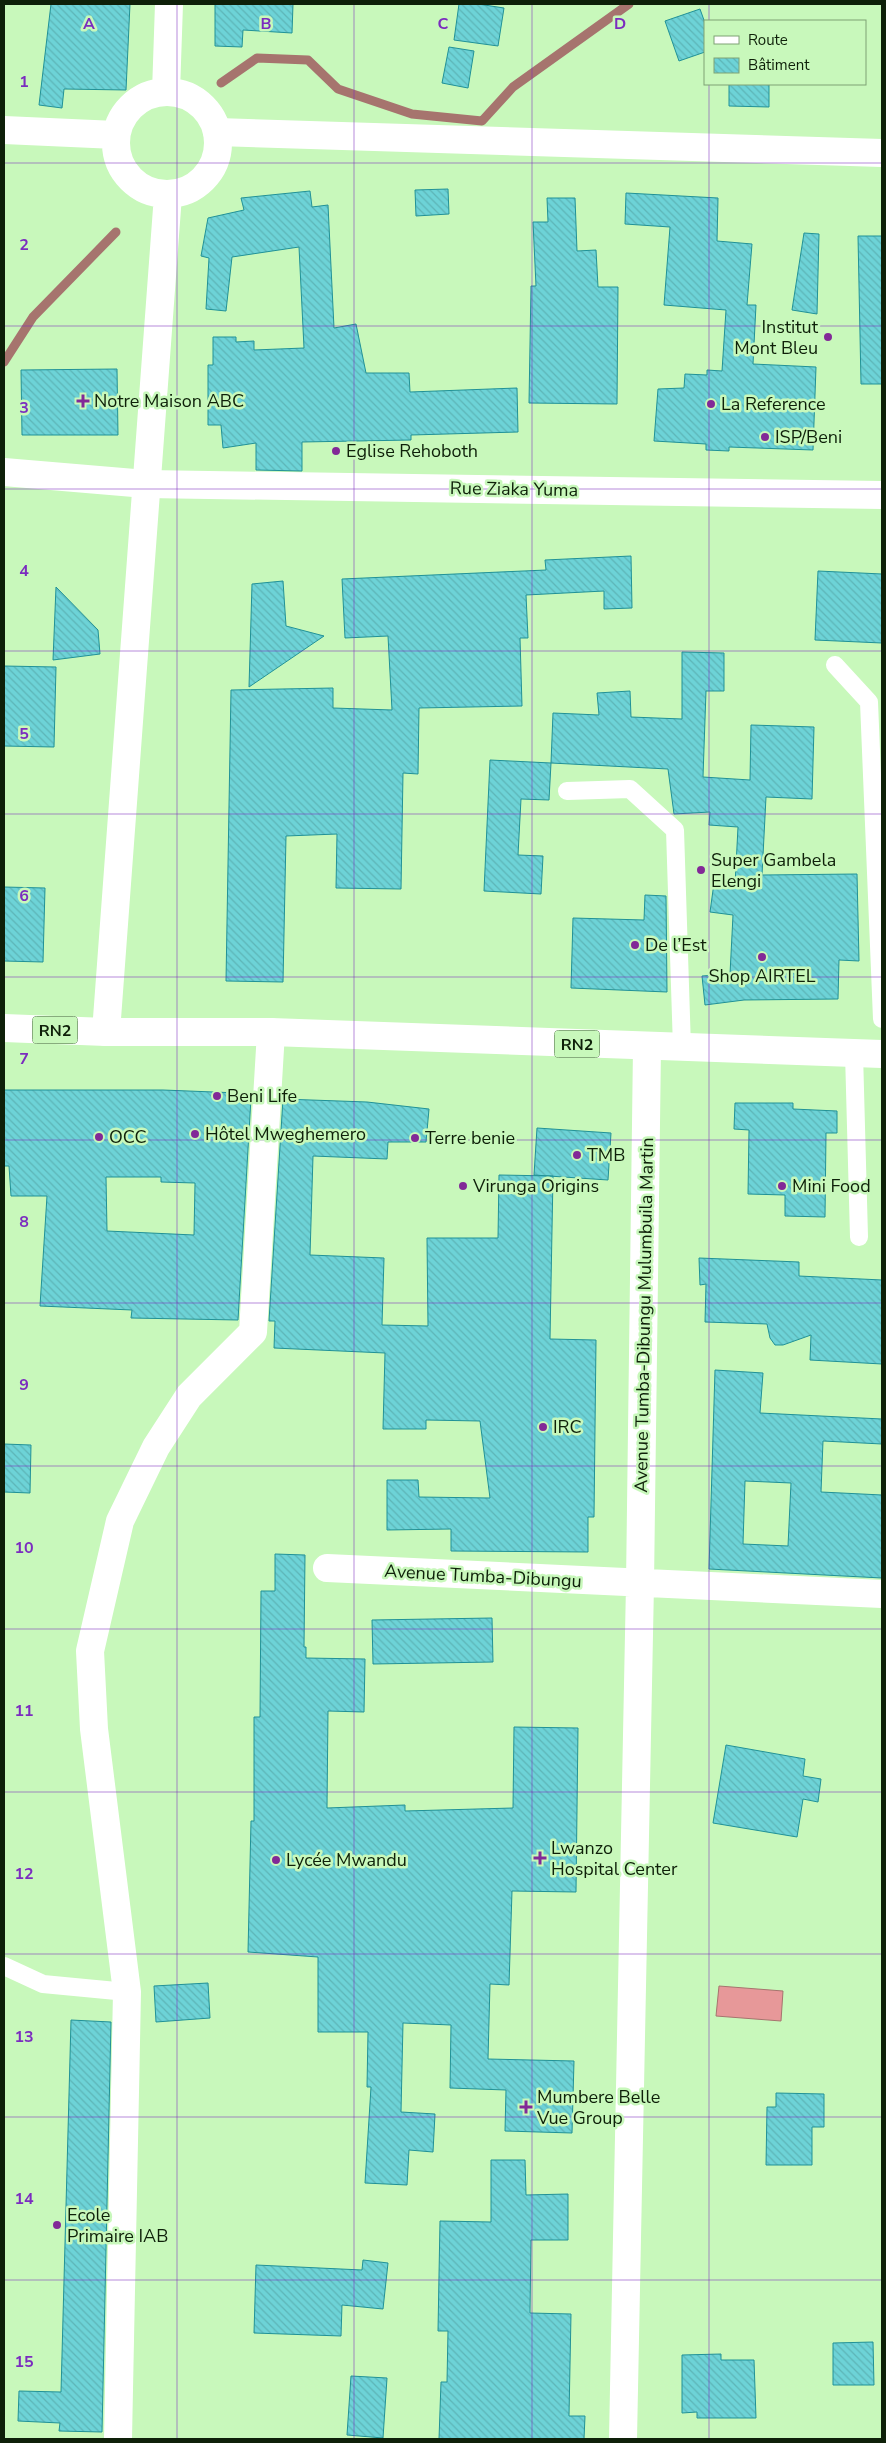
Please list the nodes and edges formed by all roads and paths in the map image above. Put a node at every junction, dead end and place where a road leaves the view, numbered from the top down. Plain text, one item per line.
1 (169, 4) edge
2 (166, 92) junction
3 (4, 130) edge
4 (217, 132) junction
5 (116, 135) junction
6 (882, 152) edge
7 (168, 195) junction
8 (4, 472) edge
9 (146, 484) junction
10 (882, 495) edge
11 (835, 665) dead end
12 (567, 791) dead end
13 (882, 1020) edge
14 (4, 1028) edge
15 (106, 1032) junction
16 (271, 1032) junction
17 (647, 1047) junction
18 (682, 1048) junction
19 (854, 1053) junction
20 (882, 1054) edge
21 (859, 1236) dead end
22 (326, 1568) dead end
23 (640, 1584) junction
24 (882, 1594) edge
25 (4, 1966) edge
26 (127, 1992) junction
27 (118, 2439) edge
28 (623, 2439) edge

1 - 2 main road
2 - 4 main road
2 - 5 main road
3 - 5 main road
4 - 6 main road
4 - 7 main road
5 - 7 main road
7 - 9 main road
8 - 9 main road, Rue Ziaka Yuma
9 - 10 main road, Rue Ziaka Yuma
9 - 15 main road
11 - 13 lane
12 - 18 lane
14 - 15 main road, RN2
15 - 16 main road, RN2
16 - 17 main road, RN2
16 - 26 main road
17 - 18 main road, RN2
17 - 23 main road, Avenue Tumba-Dibungu Mulumbuila Martin
18 - 19 main road, RN2
19 - 20 main road, RN2
19 - 21 lane
22 - 23 main road, Avenue Tumba-Dibungu
23 - 24 main road, Avenue Tumba-Dibungu
23 - 28 main road, Avenue Tumba-Dibungu Mulumbuila Martin
25 - 26 lane
26 - 27 main road

